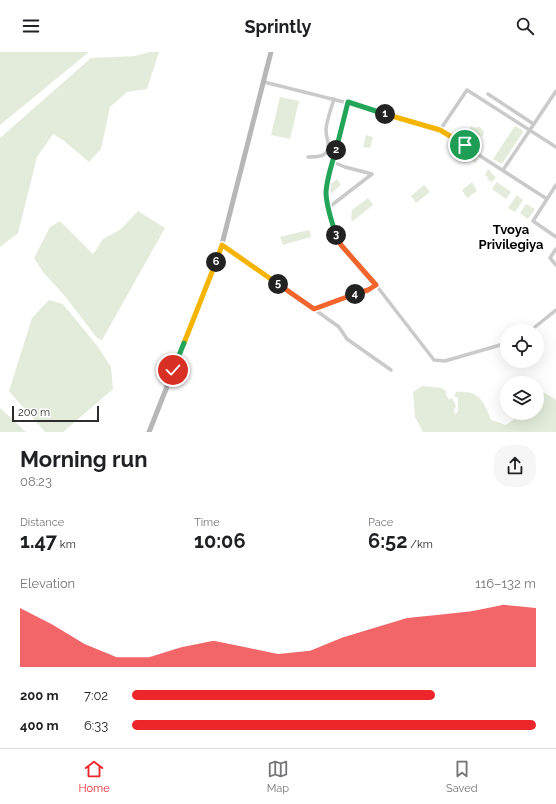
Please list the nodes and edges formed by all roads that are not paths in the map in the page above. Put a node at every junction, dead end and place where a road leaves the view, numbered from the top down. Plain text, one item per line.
1 (271, 52) edge
2 (264, 82) junction
3 (556, 90) edge
4 (488, 94) dead end
5 (334, 99) junction
6 (348, 102) junction
7 (533, 125) junction
8 (440, 130) junction
9 (529, 130) junction
10 (556, 147) edge
11 (308, 157) dead end
12 (332, 162) junction
13 (503, 170) junction
14 (556, 185) edge
15 (547, 199) junction
16 (328, 208) junction
17 (556, 237) edge
18 (222, 245) junction
19 (556, 249) edge
20 (556, 265) edge
21 (376, 285) junction
22 (314, 309) junction
23 (556, 310) edge
24 (539, 324) edge
25 (500, 345) edge
26 (391, 370) dead end
27 (149, 432) edge

1 - 2 street
2 - 5 street
2 - 18 street
3 - 7 street
4 - 7 street
5 - 6 street
5 - 11 street
6 - 8 street
6 - 12 street
7 - 9 street
8 - 9 street
8 - 13 street
9 - 10 street
9 - 13 street
12 - 16 street
12 - 16 street
13 - 15 street
14 - 15 street
15 - 17 street
16 - 21 street
18 - 22 street
18 - 27 street
19 - 20 street
21 - 22 street
21 - 25 street
22 - 26 street
23 - 24 street

